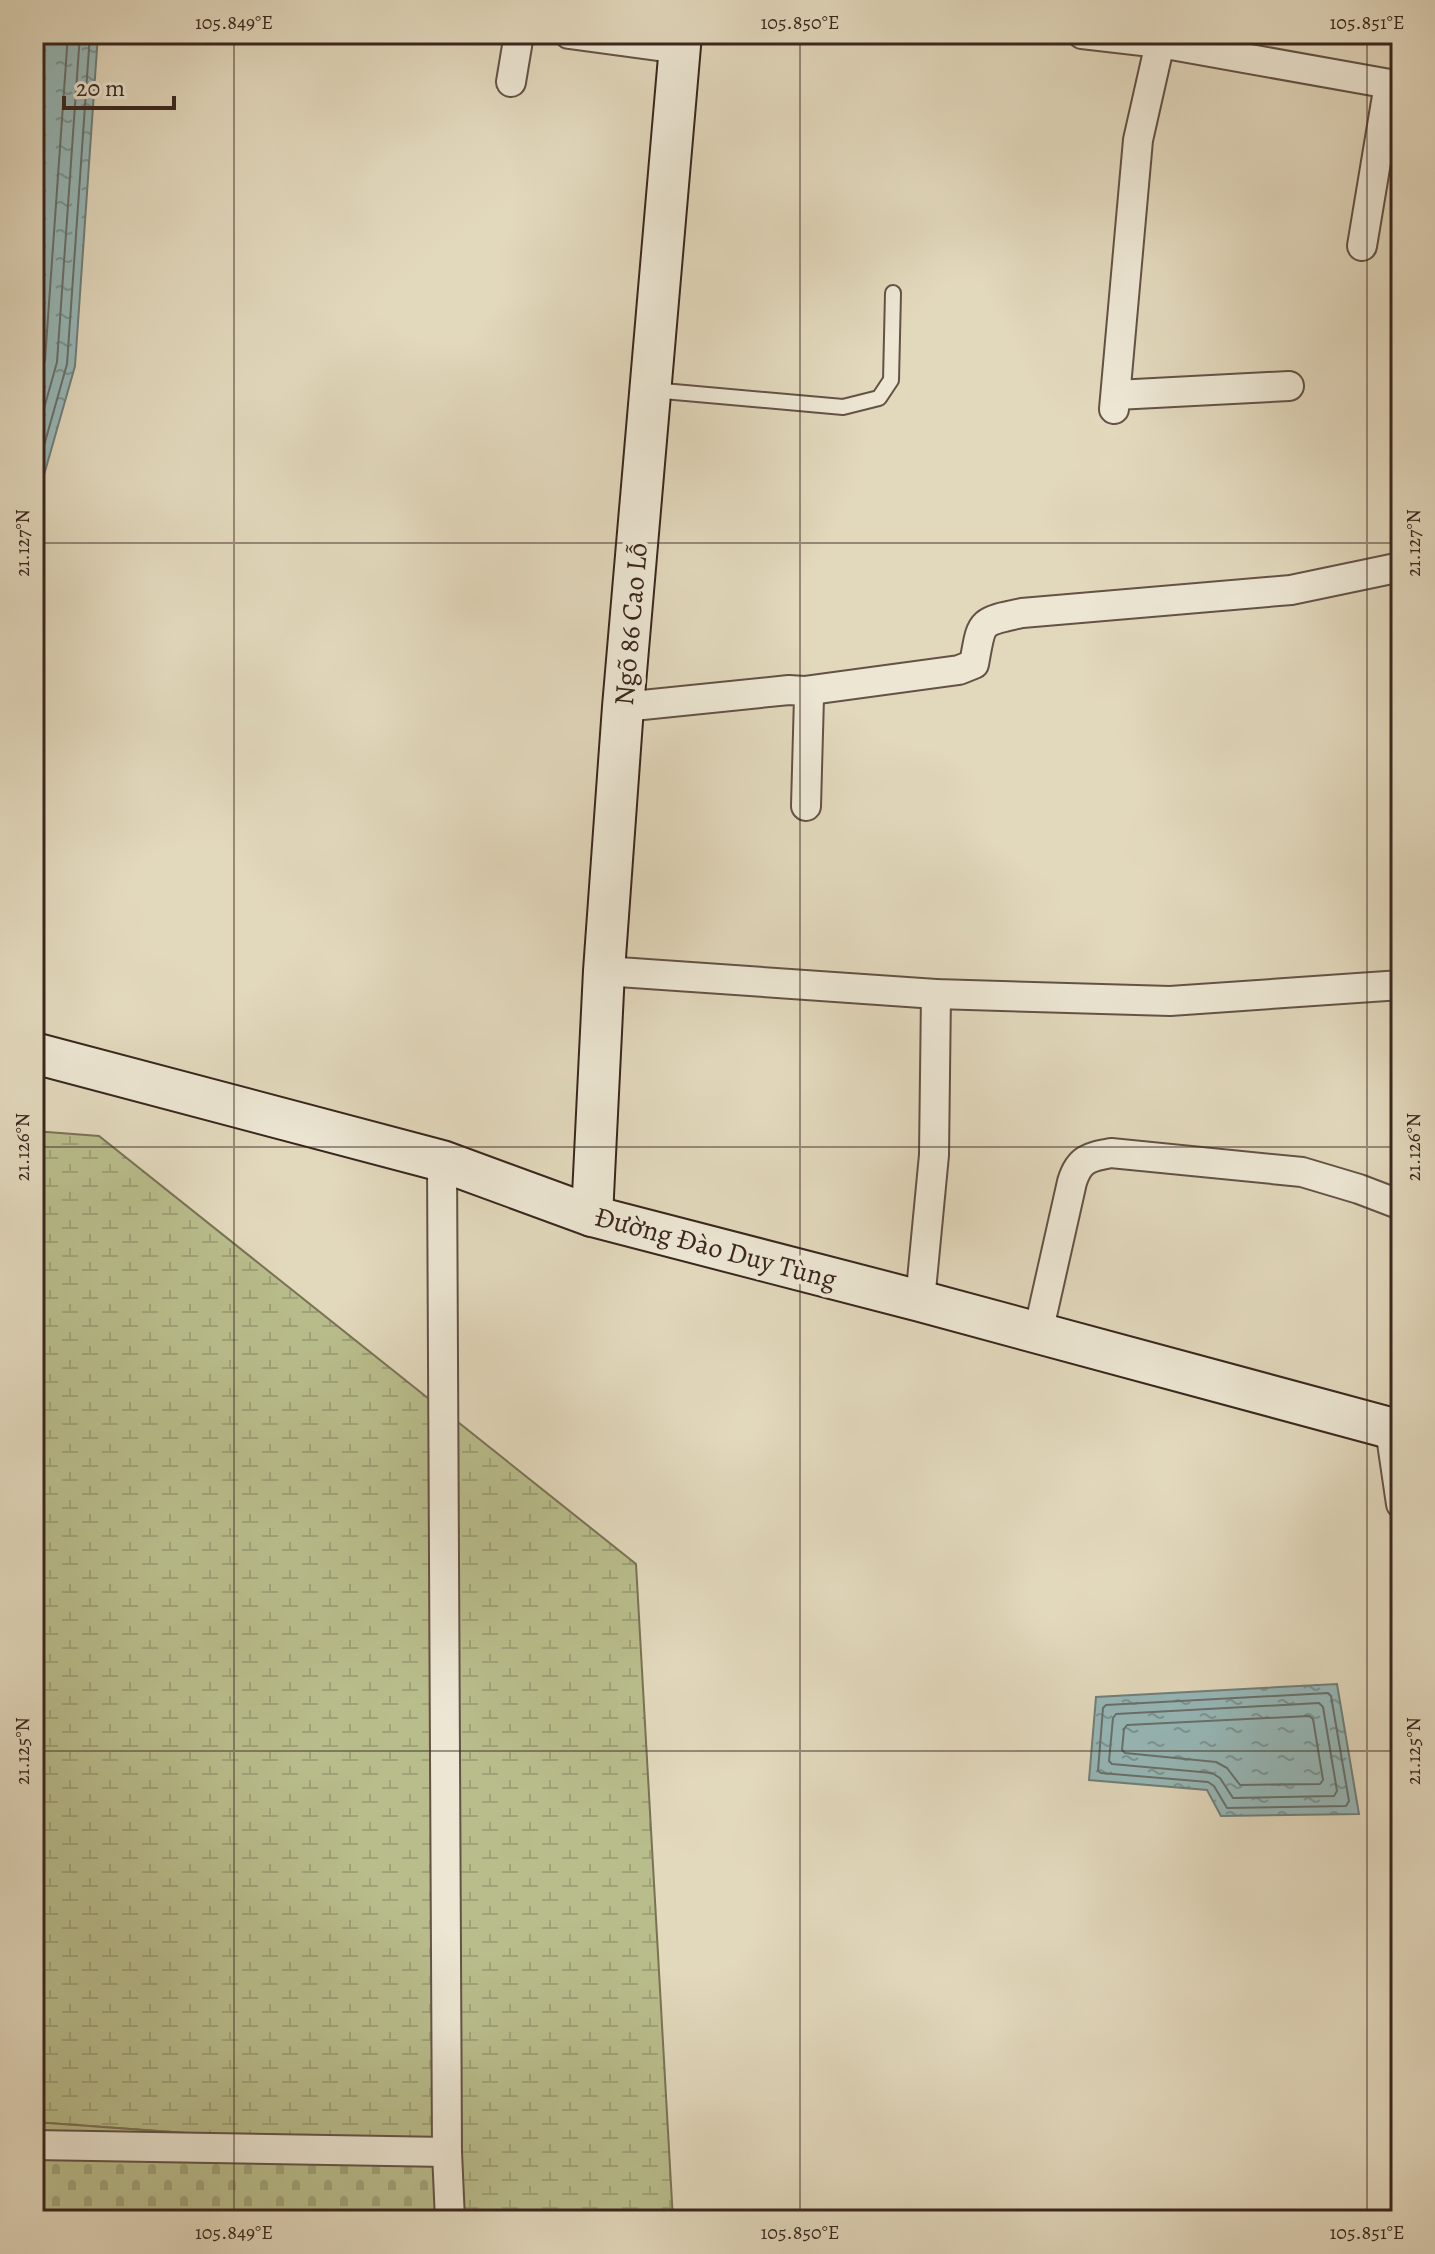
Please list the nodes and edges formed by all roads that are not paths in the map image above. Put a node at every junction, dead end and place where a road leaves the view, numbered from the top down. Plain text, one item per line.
1 (519, 34) edge
2 (569, 34) edge
3 (1082, 34) edge
4 (1161, 39) edge
5 (680, 42) edge
6 (511, 82) dead end
7 (1395, 85) edge
8 (1362, 246) dead end
9 (893, 293) dead end
10 (1289, 386) dead end
11 (651, 390) junction
12 (1401, 567) edge
13 (804, 691) junction
14 (623, 707) junction
15 (806, 806) dead end
16 (604, 971) junction
17 (1401, 985) edge
18 (936, 994) junction
19 (38, 1046) edge
20 (442, 1161) junction
21 (1401, 1205) edge
22 (592, 1216) junction
23 (920, 1301) junction
24 (1038, 1333) junction
25 (1396, 1430) edge
26 (1401, 1504) edge
27 (34, 2145) edge
28 (447, 2152) junction
29 (450, 2220) edge

1 - 6 street
2 - 5 street
3 - 4 street
4 - 7 street
4 - 10 street
5 - 11 street, Ngõ 86 Cao Lỗ
7 - 8 street
9 - 11 lane
11 - 14 street, Ngõ 86 Cao Lỗ
12 - 13 street
13 - 14 street
13 - 15 street
14 - 16 street, Ngõ 86 Cao Lỗ
16 - 18 street
16 - 22 street, Ngõ 86 Cao Lỗ
17 - 18 street
18 - 23 street
19 - 20 street, Đường Đào Duy Tùng
20 - 22 street, Đường Đào Duy Tùng
20 - 28 street
21 - 24 street
22 - 23 street, Đường Đào Duy Tùng
23 - 24 street, Đường Đào Duy Tùng
24 - 25 street, Đường Đào Duy Tùng
25 - 26 street
27 - 28 street
28 - 29 street

